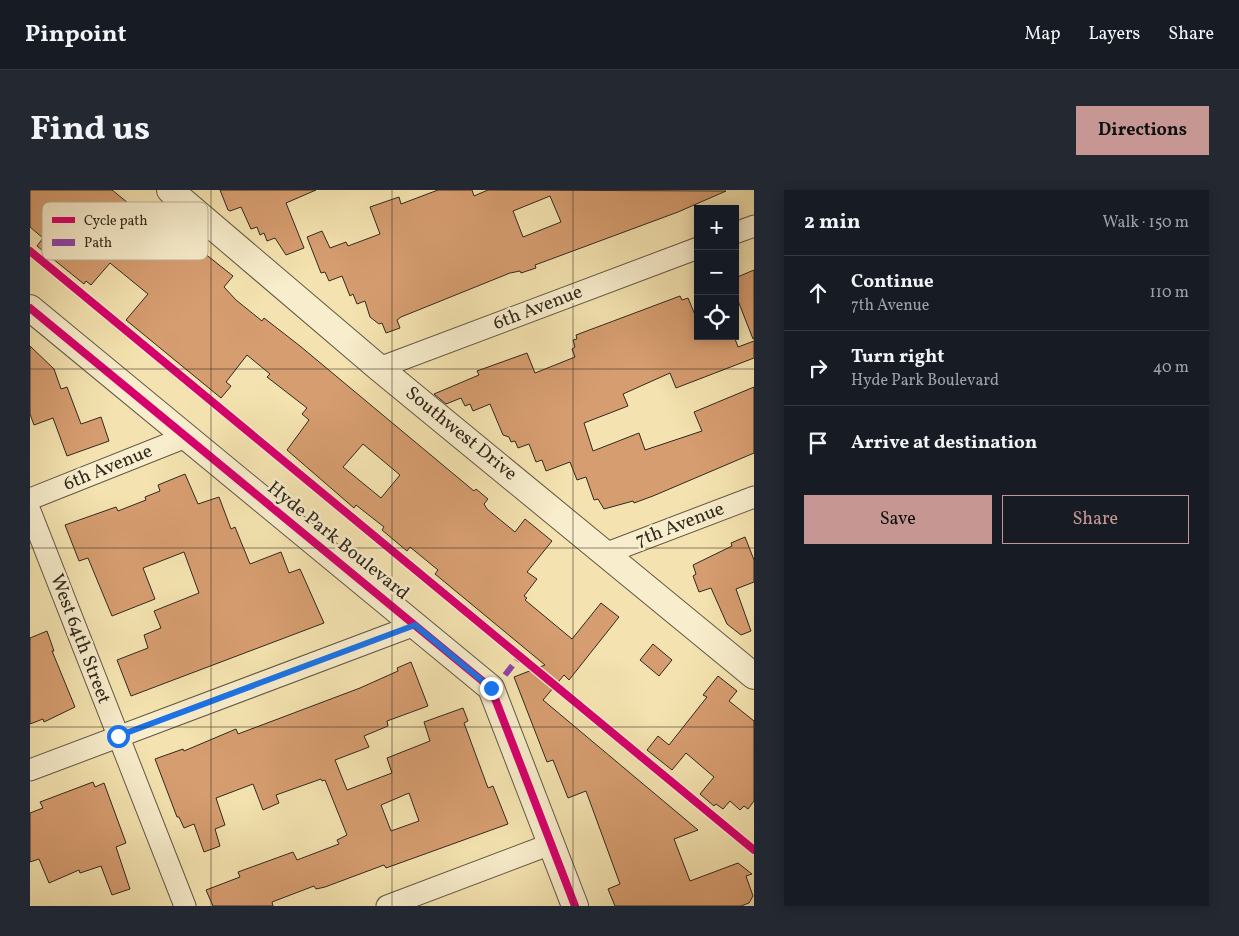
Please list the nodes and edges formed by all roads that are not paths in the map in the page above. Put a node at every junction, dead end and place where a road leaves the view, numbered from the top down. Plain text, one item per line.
1 (170, 190) edge
2 (184, 202) edge
3 (208, 222) edge
4 (754, 226) edge
5 (739, 232) edge
6 (694, 250) edge
7 (30, 308) edge
8 (379, 368) junction
9 (186, 437) junction
10 (754, 497) edge
11 (30, 499) edge
12 (30, 511) edge
13 (607, 553) junction
14 (415, 625) junction
15 (754, 676) edge
16 (118, 736) junction
17 (30, 770) edge
18 (551, 844) junction
19 (185, 906) edge
20 (387, 906) edge
21 (575, 906) edge

1 - 2 street, Southwest Drive
3 - 8 street, Southwest Drive
4 - 5 street
6 - 8 street, 6th Avenue
7 - 9 street, Hyde Park Boulevard
8 - 13 street, Southwest Drive
9 - 11 street, 6th Avenue
9 - 14 street, Hyde Park Boulevard
10 - 13 street, 7th Avenue
12 - 16 street, West 64th Street
13 - 15 street, Southwest Drive
14 - 16 street
14 - 18 street, Hyde Park Boulevard
16 - 17 street
16 - 19 street, West 64th Street
18 - 20 street
18 - 21 street, Hyde Park Boulevard

